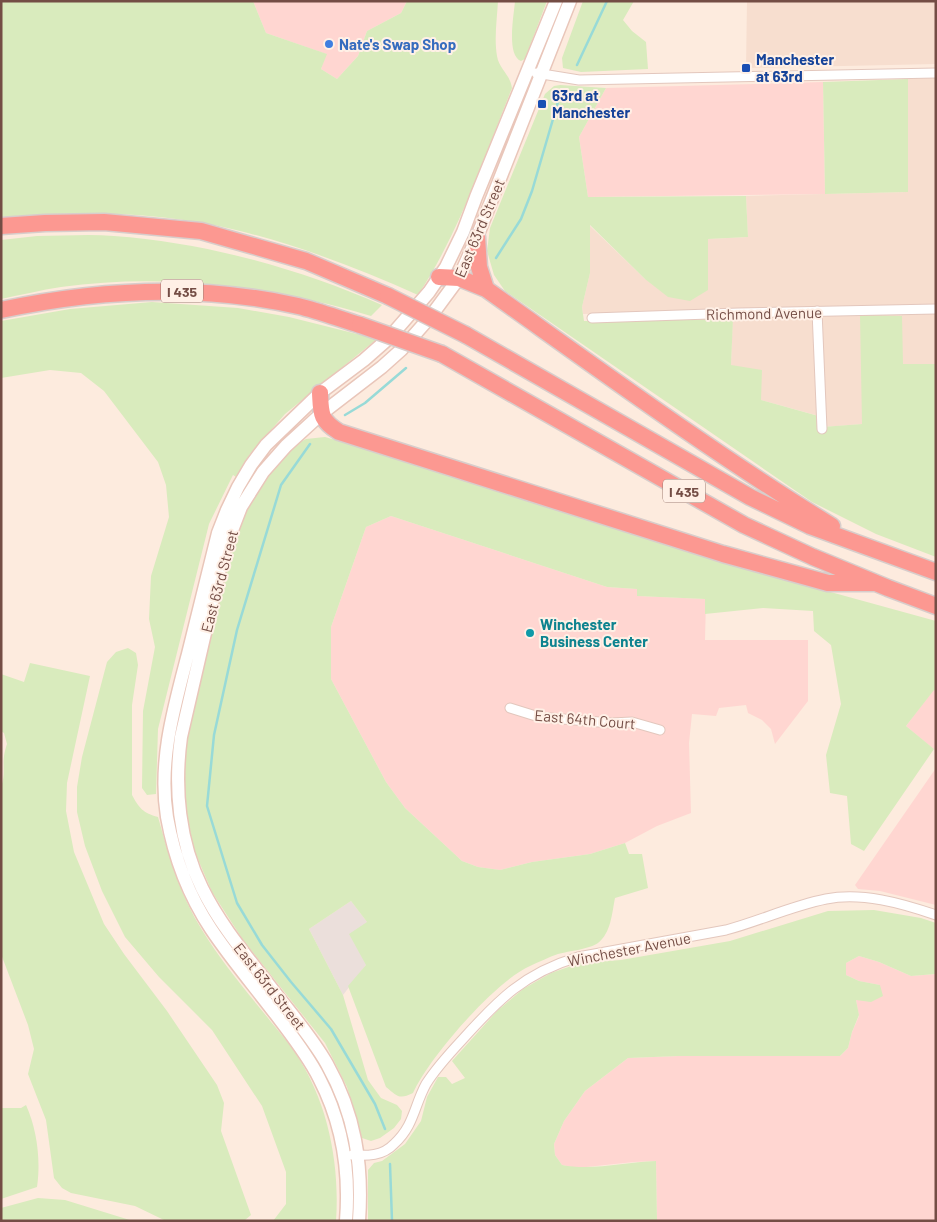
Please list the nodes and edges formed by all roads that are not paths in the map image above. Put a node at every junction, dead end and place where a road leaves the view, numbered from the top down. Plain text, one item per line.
1 (556, 1) edge
2 (570, 1) edge
3 (529, 70) junction
4 (936, 73) edge
5 (542, 74) junction
6 (1, 226) edge
7 (477, 237) junction
8 (439, 277) junction
9 (459, 278) junction
10 (486, 289) junction
11 (936, 309) edge
12 (1, 310) edge
13 (817, 311) junction
14 (592, 318) dead end
15 (320, 393) junction
16 (321, 414) junction
17 (822, 430) dead end
18 (861, 545) junction
19 (936, 572) edge
20 (876, 583) junction
21 (936, 606) edge
22 (510, 708) dead end
23 (660, 730) dead end
24 (936, 915) edge
25 (344, 1154) junction
26 (359, 1156) junction
27 (346, 1221) edge
28 (359, 1221) edge

1 - 3 main road, East 63rd Street
2 - 5 main road, East 63rd Street
3 - 5 street
3 - 8 main road, East 63rd Street
4 - 5 street
5 - 7 main road, East 63rd Street
6 - 18 highway, I 435, bridge
7 - 9 main road, East 63rd Street
7 - 10 highway
8 - 9 highway
8 - 15 main road, East 63rd Street
9 - 10 highway
9 - 16 main road, East 63rd Street
10 - 18 highway
11 - 13 street, Richmond Avenue
12 - 20 highway, I 435, bridge
13 - 14 street, Richmond Avenue
13 - 17 street
15 - 16 highway
15 - 25 main road, East 63rd Street
16 - 20 highway
16 - 26 main road, East 63rd Street
18 - 19 highway, I 435
20 - 21 highway, I 435
22 - 23 street, East 64th Court
24 - 26 street, Winchester Avenue
25 - 26 street, Winchester Avenue
25 - 27 main road, East 63rd Street
26 - 28 main road, East 63rd Street

